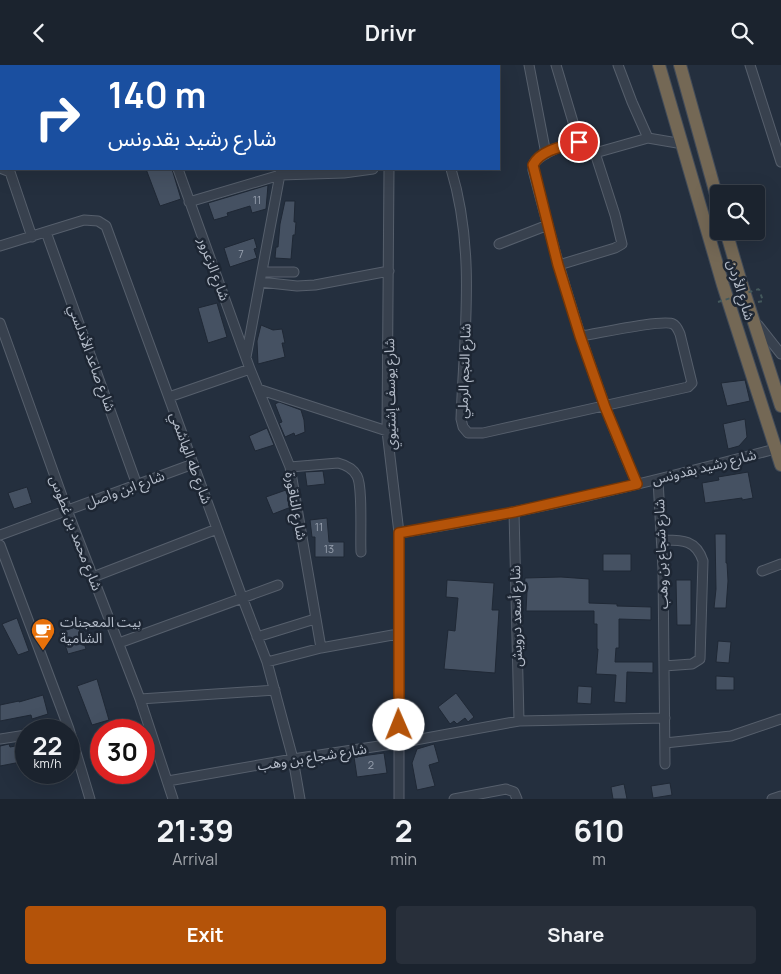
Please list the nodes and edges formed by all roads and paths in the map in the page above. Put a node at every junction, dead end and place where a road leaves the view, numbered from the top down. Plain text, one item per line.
1 (529, 65) edge
2 (556, 65) edge
3 (618, 65) edge
4 (659, 65) edge
5 (680, 65) edge
6 (750, 65) edge
7 (648, 138) junction
8 (579, 142) junction
9 (683, 144) junction
10 (778, 145) edge
11 (595, 153) junction
12 (546, 154) junction
13 (781, 162) edge
14 (14, 170) edge
15 (178, 170) edge
16 (366, 170) edge
17 (389, 170) edge
18 (451, 170) edge
19 (281, 172) edge
20 (713, 185) edge
21 (189, 202) junction
22 (548, 225) junction
23 (46, 232) junction
24 (32, 237) junction
25 (729, 240) edge
26 (499, 244) dead end
27 (0, 246) edge
28 (558, 265) junction
29 (389, 271) junction
30 (262, 272) junction
31 (294, 273) dead end
32 (260, 282) junction
33 (763, 301) dead end
34 (718, 302) dead end
35 (752, 317) junction
36 (0, 323) edge
37 (580, 336) junction
38 (781, 354) edge
39 (246, 357) junction
40 (250, 369) junction
41 (258, 389) junction
42 (169, 397) junction
43 (781, 405) edge
44 (605, 407) junction
45 (387, 431) junction
46 (775, 449) junction
47 (193, 463) junction
48 (781, 465) edge
49 (290, 467) junction
50 (658, 479) junction
51 (637, 484) junction
52 (137, 485) junction
53 (67, 510) junction
54 (514, 512) junction
55 (217, 529) junction
56 (399, 533) junction
57 (0, 535) edge
58 (662, 540) junction
59 (0, 545) edge
60 (361, 552) dead end
61 (781, 564) edge
62 (762, 571) dead end
63 (93, 577) junction
64 (278, 585) dead end
65 (242, 597) junction
66 (315, 619) junction
67 (398, 634) junction
68 (257, 637) junction
69 (119, 643) junction
70 (320, 648) junction
71 (267, 662) junction
72 (664, 666) junction
73 (275, 690) junction
74 (140, 699) junction
75 (665, 718) junction
76 (62, 719) edge
77 (781, 719) edge
78 (519, 721) junction
79 (15, 737) edge
80 (0, 739) edge
81 (399, 743) junction
82 (665, 743) junction
83 (293, 759) junction
84 (665, 764) dead end
85 (80, 777) edge
86 (168, 781) junction
87 (781, 796) edge
88 (86, 798) edge
89 (173, 799) edge
90 (300, 799) edge
91 (399, 799) edge
92 (454, 799) edge
93 (517, 799) edge
94 (772, 799) edge

1 - 12 street
2 - 8 street
3 - 7 street
4 - 9 highway, شارع الأردن
5 - 20 highway
6 - 10 street
7 - 9 street
7 - 11 street
8 - 11 street
8 - 12 street
9 - 46 highway, شارع الأردن
10 - 13 street
11 - 28 street
12 - 22 street
14 - 24 street
15 - 21 street, شارع الزعرور
16 - 19 street
17 - 29 street, شارع يوسف إشتيوي
18 - 44 street, شارع النجم الرملي
19 - 21 street
19 - 30 street
21 - 39 street, شارع الزعرور
22 - 26 street
22 - 28 street
23 - 24 street, شارع طه الهاشمي
23 - 42 street, شارع طه الهاشمي
23 - 52 street, شارع صاعد الأندلسي
24 - 27 street, شارع طه الهاشمي
25 - 35 highway, شارع الأردن
28 - 37 street
29 - 32 street
29 - 45 street, شارع يوسف إشتيوي
30 - 31 street
30 - 32 street
32 - 39 street
33 - 34 path, bridge
35 - 38 street
35 - 43 highway, شارع الأردن
36 - 53 street, شارع محمد بن غطوس
37 - 44 street
37 - 44 street
39 - 40 street, شارع الزعرور
40 - 41 street, شارع الناقورة
40 - 42 street
41 - 45 street
41 - 49 street, شارع الناقورة
42 - 47 street, شارع طه الهاشمي
44 - 51 street
45 - 56 street, شارع يوسف إشتيوي
46 - 48 highway, شارع الأردن
46 - 50 street, شارع رشيد بقدونس
47 - 52 street, شارع ابن واصل
47 - 55 street, شارع طه الهاشمي
49 - 60 street
49 - 66 street, شارع الناقورة
50 - 51 street, شارع رشيد بقدونس
50 - 58 street, شارع شجاع بن وهب
51 - 54 street, شارع رشيد بقدونس
52 - 53 street, شارع ابن واصل
53 - 57 street, شارع ابن واصل
53 - 63 street, شارع محمد بن غطوس
54 - 56 street, شارع رشيد بقدونس
54 - 78 street, شارع أسعد درويش
55 - 63 street
55 - 65 street, شارع طه الهاشمي
56 - 67 street, شارع يوسف إشتيوي
58 - 72 street, شارع شجاع بن وهب
58 - 72 street
59 - 76 street
61 - 62 street
63 - 69 street, شارع محمد بن غطوس
64 - 65 street
65 - 68 street, شارع طه الهاشمي
65 - 69 street
66 - 68 street
66 - 70 street, شارع الناقورة
67 - 70 street
67 - 81 street, شارع يوسف إشتيوي
68 - 71 street, شارع طه الهاشمي
69 - 74 street, شارع محمد بن غطوس
70 - 71 street
71 - 73 street, شارع طه الهاشمي
72 - 75 street, شارع شجاع بن وهب
73 - 74 street
73 - 83 street, شارع طه الهاشمي
74 - 86 street, شارع محمد بن غطوس
75 - 78 street, شارع شجاع بن وهب
75 - 82 street, شارع شجاع بن وهب
77 - 82 street
78 - 81 street, شارع شجاع بن وهب
79 - 80 street
81 - 83 street, شارع شجاع بن وهب
81 - 91 street, شارع يوسف إشتيوي
82 - 84 street, شارع شجاع بن وهب
83 - 86 street, شارع شجاع بن وهب
83 - 90 street, شارع طه الهاشمي
85 - 88 street
86 - 89 street, شارع محمد بن غطوس
87 - 94 street
92 - 93 street

